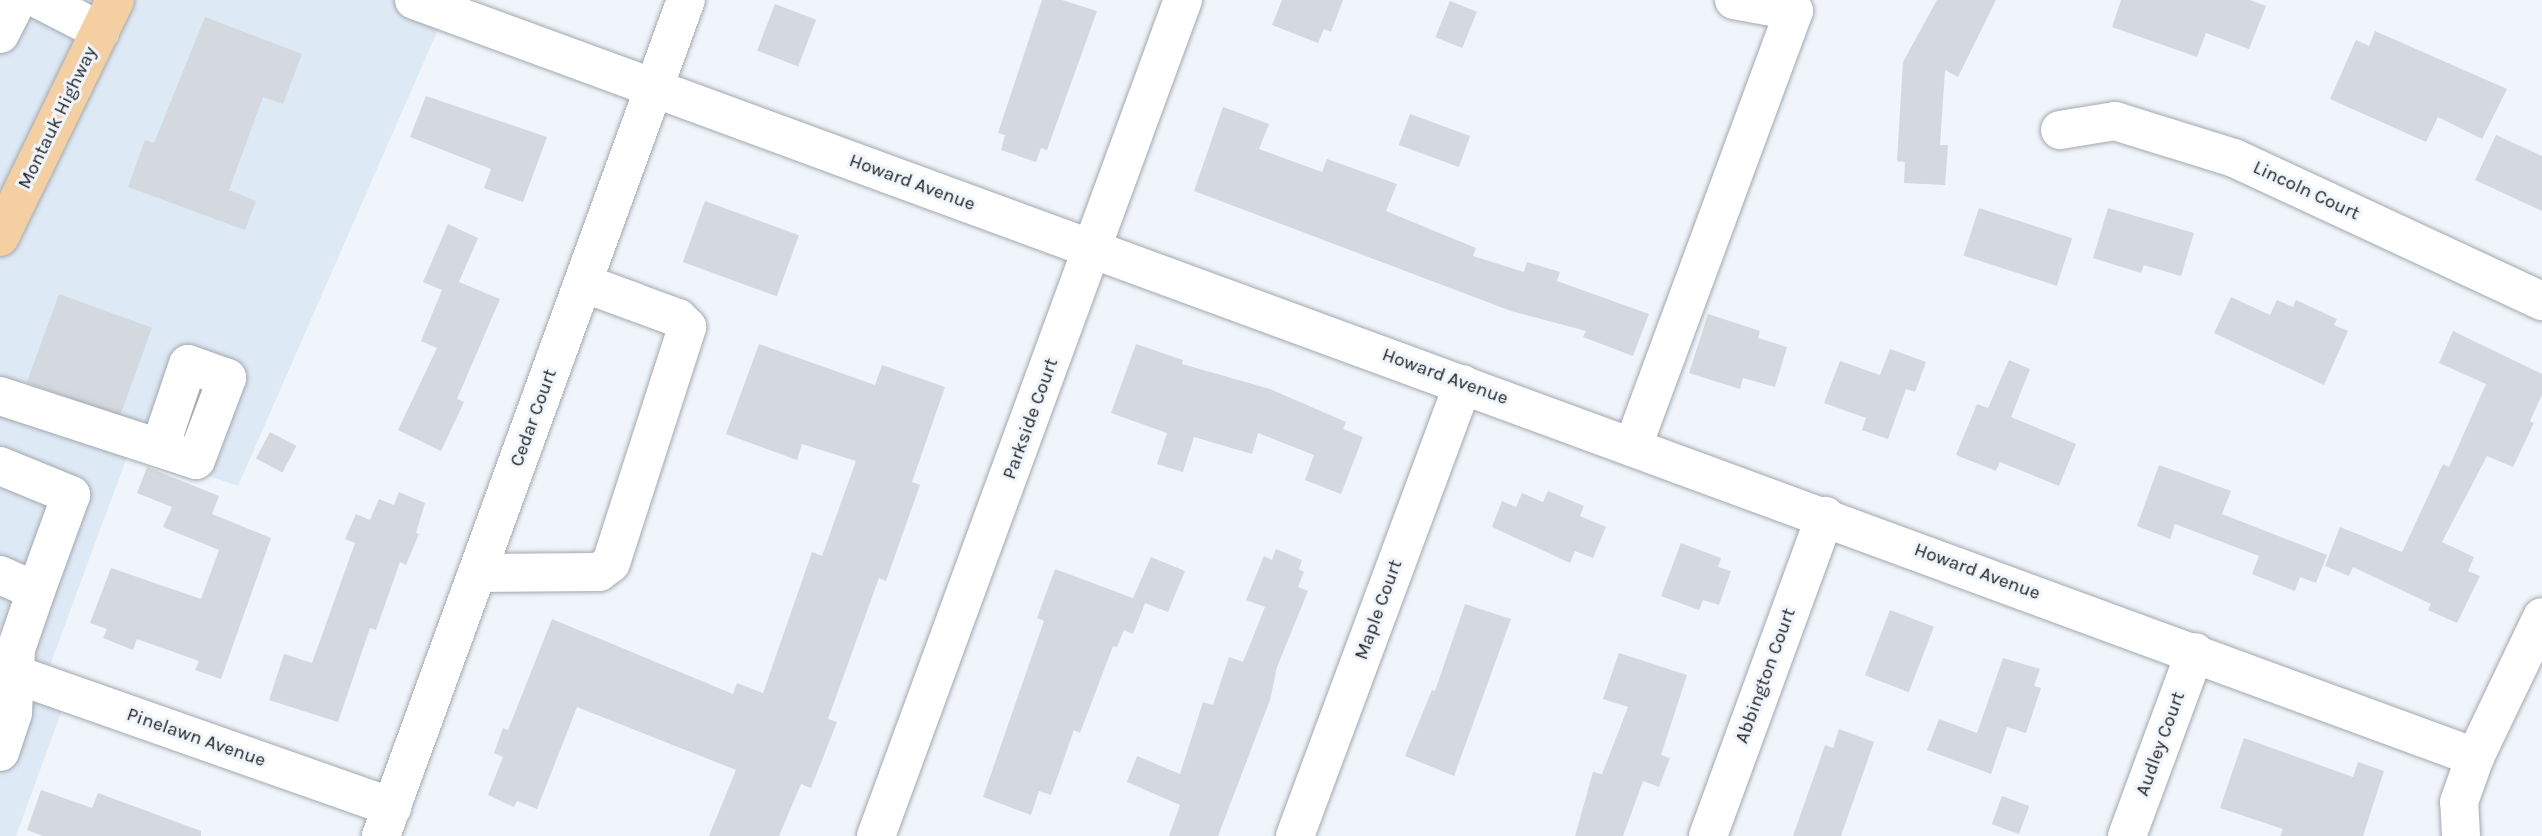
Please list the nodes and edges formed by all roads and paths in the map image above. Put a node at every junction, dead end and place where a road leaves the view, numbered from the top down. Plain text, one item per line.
1 (17, 0) edge
2 (40, 0) edge
3 (414, 0) edge
4 (686, 0) edge
5 (1183, 0) edge
6 (1734, 0) edge
7 (108, 16) edge
8 (0, 34) edge
9 (654, 90) junction
10 (2060, 130) dead end
11 (0, 237) edge
12 (1094, 249) junction
13 (583, 283) junction
14 (2542, 301) edge
15 (1463, 384) junction
16 (0, 396) edge
17 (1633, 446) junction
18 (160, 447) dead end
19 (0, 466) edge
20 (1825, 516) junction
21 (477, 573) junction
22 (0, 575) edge
23 (36, 591) junction
24 (2542, 617) edge
25 (2196, 652) junction
26 (9, 672) edge
27 (2, 740) edge
28 (2475, 757) junction
29 (386, 821) edge
30 (876, 836) edge
31 (1295, 836) edge
32 (1708, 836) edge
33 (2127, 836) edge
34 (2461, 836) edge

1 - 8 street
2 - 7 street
3 - 9 street, Howard Avenue
4 - 9 street, Cedar Court
5 - 12 street, Parkside Court
6 - 17 street
7 - 11 main road, Montauk Highway
9 - 12 street, Howard Avenue
9 - 13 street, Cedar Court
10 - 14 street, Lincoln Court
12 - 15 street, Howard Avenue
12 - 30 street, Parkside Court
13 - 21 street, Cedar Court
13 - 21 street
15 - 17 street, Howard Avenue
15 - 31 street, Maple Court
16 - 18 street
17 - 20 street, Howard Avenue
19 - 23 street
20 - 25 street, Howard Avenue
20 - 32 street, Abbington Court
21 - 29 street, Cedar Court
22 - 23 street
23 - 26 street
24 - 28 street
25 - 28 street, Howard Avenue
25 - 33 street, Audley Court
26 - 27 street
26 - 29 street, Pinelawn Avenue
28 - 34 street

